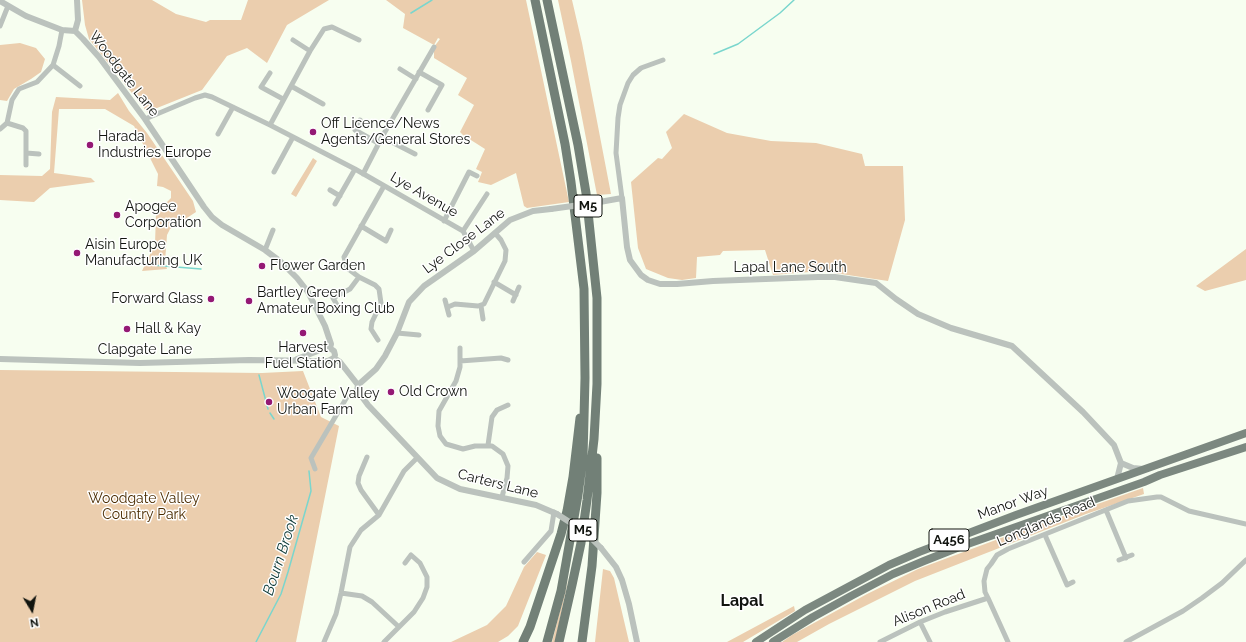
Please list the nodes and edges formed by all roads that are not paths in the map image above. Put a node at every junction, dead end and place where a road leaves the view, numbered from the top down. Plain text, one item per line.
1 (77, 0) edge
2 (535, 0) edge
3 (547, 0) edge
4 (0, 1) edge
5 (8, 6) junction
6 (0, 26) edge
7 (62, 30) junction
8 (75, 31) junction
9 (293, 40) dead end
10 (359, 40) dead end
11 (434, 47) dead end
12 (310, 51) junction
13 (663, 60) dead end
14 (54, 65) junction
15 (400, 69) dead end
16 (420, 72) junction
17 (270, 73) dead end
18 (416, 79) junction
19 (80, 86) dead end
20 (291, 86) junction
21 (283, 99) junction
22 (323, 104) dead end
23 (233, 107) junction
24 (428, 110) dead end
25 (145, 119) junction
26 (360, 120) dead end
27 (7, 123) junction
28 (270, 124) junction
29 (0, 129) edge
30 (218, 134) dead end
31 (293, 137) junction
32 (382, 137) junction
33 (378, 143) junction
34 (26, 153) junction
35 (39, 154) dead end
36 (415, 154) dead end
37 (26, 165) dead end
38 (355, 169) junction
39 (274, 172) dead end
40 (363, 174) junction
41 (477, 176) dead end
42 (384, 186) junction
43 (330, 190) dead end
44 (487, 194) dead end
45 (340, 196) junction
46 (622, 198) junction
47 (335, 204) dead end
48 (444, 221) junction
49 (361, 226) junction
50 (273, 230) dead end
51 (391, 230) dead end
52 (463, 231) junction
53 (495, 233) junction
54 (265, 250) junction
55 (474, 250) junction
56 (359, 277) junction
57 (494, 282) junction
58 (519, 287) dead end
59 (516, 295) junction
60 (445, 300) dead end
61 (513, 301) dead end
62 (337, 305) dead end
63 (481, 306) junction
64 (448, 307) junction
65 (449, 315) dead end
66 (483, 319) dead end
67 (397, 333) junction
68 (420, 335) dead end
69 (378, 340) dead end
70 (330, 348) junction
71 (460, 348) dead end
72 (322, 350) junction
73 (334, 358) junction
74 (0, 359) edge
75 (508, 360) dead end
76 (290, 361) junction
77 (325, 361) junction
78 (460, 361) junction
79 (585, 378) junction
80 (357, 388) junction
81 (508, 405) dead end
82 (596, 416) junction
83 (1246, 433) edge
84 (488, 445) junction
85 (1246, 447) edge
86 (367, 458) dead end
87 (417, 458) junction
88 (1121, 463) junction
89 (315, 469) dead end
90 (1143, 470) junction
91 (1117, 479) junction
92 (502, 497) junction
93 (1106, 510) junction
94 (556, 513) junction
95 (379, 515) junction
96 (1246, 524) edge
97 (1045, 535) junction
98 (1132, 555) dead end
99 (1126, 558) junction
100 (1119, 560) dead end
101 (1246, 560) edge
102 (524, 562) dead end
103 (405, 563) dead end
104 (1074, 582) dead end
105 (341, 593) junction
106 (988, 598) junction
107 (920, 622) junction
108 (399, 627) junction
109 (324, 642) edge
110 (384, 642) edge
111 (523, 642) edge
112 (547, 642) edge
113 (559, 642) edge
114 (582, 642) edge
115 (637, 642) edge
116 (756, 642) edge
117 (773, 642) edge
118 (880, 642) edge
119 (930, 642) edge
120 (1008, 642) edge
121 (1126, 642) edge

1 - 8 street
2 - 79 highway, M5
3 - 82 highway, M5
4 - 5 street
5 - 6 street
5 - 7 street
7 - 8 street
7 - 14 street
8 - 25 street, Woodgate Lane
9 - 12 street
10 - 12 street
11 - 16 street
12 - 20 street
13 - 46 street
14 - 19 street
14 - 27 street
15 - 18 street
16 - 18 street
16 - 24 street
17 - 21 street
18 - 32 street
20 - 21 street
20 - 22 street
21 - 28 street
23 - 25 street, Lye Avenue
23 - 28 street, Lye Avenue
23 - 30 street
25 - 54 street, Woodgate Lane
26 - 33 street
27 - 29 street
27 - 34 street
28 - 31 street, Lye Avenue
31 - 38 street, Lye Avenue
31 - 39 street
32 - 33 street
32 - 36 street
33 - 40 street
34 - 35 street
34 - 37 street
38 - 40 street, Lye Avenue
38 - 45 street
40 - 42 street, Lye Avenue
41 - 48 street
42 - 48 street, Lye Avenue
42 - 49 street
43 - 45 street
44 - 52 street, Lye Close Lane
45 - 47 street
46 - 53 street, Lye Close Lane, bridge
46 - 88 street, Lapal Lane South
48 - 52 street, Lye Avenue
49 - 51 street
49 - 56 street
50 - 54 street
52 - 55 street, Lye Avenue
53 - 55 street, Lye Close Lane
53 - 57 street
54 - 70 street, Woodgate Lane
55 - 67 street, Lye Close Lane
56 - 62 street
56 - 69 street
57 - 59 street
57 - 63 street
58 - 59 street
59 - 61 street
60 - 64 street
63 - 64 street
63 - 66 street
64 - 65 street
67 - 68 street
67 - 80 street, Lye Close Lane
70 - 72 street
70 - 73 street
71 - 78 street
72 - 76 street, Clapgate Lane
72 - 77 street
73 - 77 street
73 - 80 street, Carters Lane
74 - 76 street, Clapgate Lane
75 - 78 street
76 - 77 street, Clapgate Lane
78 - 84 street
79 - 111 highway
79 - 112 highway, M5
80 - 87 street, Carters Lane
80 - 89 street
81 - 84 street
82 - 113 highway, M5
82 - 114 highway
83 - 90 highway, Manor Way / A456
84 - 92 street
85 - 117 highway, Manor Way / A456
86 - 95 street
87 - 92 street, Carters Lane
87 - 95 street
88 - 90 street
88 - 91 street
90 - 91 highway, Manor Way / A456
91 - 116 highway, Manor Way / A456
92 - 94 street, Carters Lane
93 - 96 street, Longlands Road
93 - 97 street, Longlands Road
93 - 99 street
94 - 102 street
94 - 115 street, Carters Lane, bridge
95 - 105 street
97 - 104 street
97 - 106 street, Longlands Road
98 - 99 street
99 - 100 street
101 - 121 street
103 - 108 street
105 - 108 street
105 - 109 street
106 - 107 street, Alison Road
106 - 120 street, Longlands Road
107 - 118 street, Alison Road
107 - 119 street
108 - 110 street

